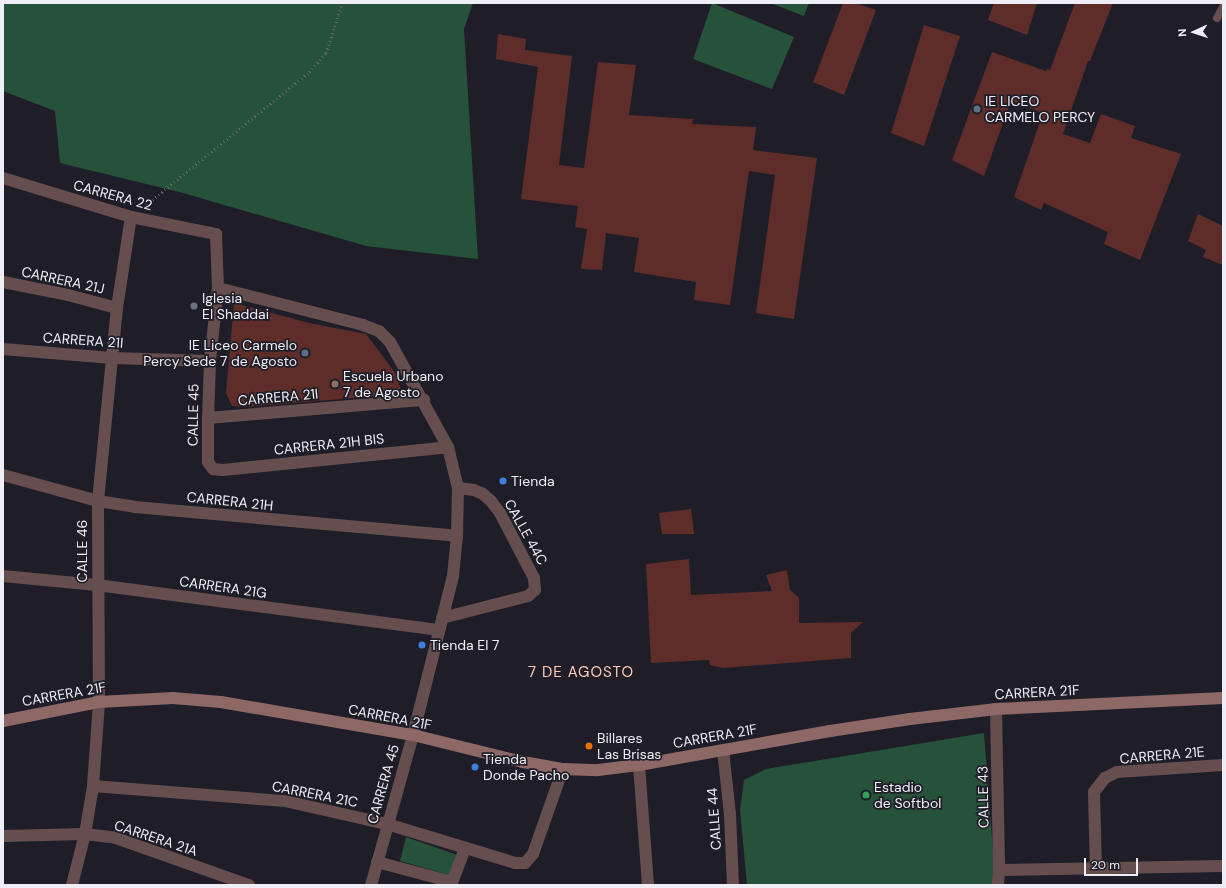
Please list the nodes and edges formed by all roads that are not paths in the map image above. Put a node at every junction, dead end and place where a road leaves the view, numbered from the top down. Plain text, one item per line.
1 (1223, 7) edge
2 (1217, 18) dead end
3 (3, 178) edge
4 (131, 217) junction
5 (216, 234) joint
6 (3, 282) edge
7 (218, 288) junction
8 (117, 308) junction
9 (3, 349) edge
10 (112, 358) junction
11 (210, 361) junction
12 (424, 400) junction
13 (208, 418) junction
14 (448, 446) junction
15 (213, 469) joint
16 (3, 475) edge
17 (458, 488) junction
18 (98, 501) junction
19 (457, 536) junction
20 (3, 576) edge
21 (97, 585) junction
22 (442, 618) junction
23 (438, 630) junction
24 (1223, 698) edge
25 (99, 702) junction
26 (996, 709) junction
27 (3, 721) edge
28 (413, 735) junction
29 (723, 750) junction
30 (639, 765) junction
31 (1223, 765) edge
32 (563, 768) junction
33 (93, 786) junction
34 (388, 824) junction
35 (85, 834) junction
36 (3, 836) edge
37 (465, 848) junction
38 (377, 862) junction
39 (1223, 866) edge
40 (999, 870) junction
41 (1096, 870) junction
42 (451, 884) edge
43 (72, 885) edge
44 (248, 885) edge
45 (370, 885) edge
46 (648, 885) edge
47 (733, 885) edge
48 (998, 885) edge

1 - 2 lane
3 - 4 street, CARRERA 22
4 - 5 street, CARRERA 22
4 - 8 street, CALLE 46
5 - 7 street, CALLE 45
6 - 8 street, CARRERA 21J
7 - 11 street, CALLE 45
7 - 12 street, CARRERA 45
8 - 10 street, CALLE 46
9 - 10 street, CARRERA 21I
10 - 11 street, CARRERA 21I
10 - 18 street, CALLE 46
11 - 13 street, CALLE 45
12 - 13 street, CARRERA 21I
12 - 14 street, CARRERA 45
13 - 15 street, CALLE 45
14 - 15 street, CARRERA 21H BIS
14 - 17 street, CARRERA 45
16 - 18 street, CARRERA 21H
17 - 19 street, CARRERA 45
17 - 22 street, CALLE 44C
18 - 19 street, CARRERA 21H
18 - 21 street, CALLE 46
19 - 22 street, CARRERA 45
20 - 21 street, CARRERA 21G
21 - 23 street, CARRERA 21G
21 - 25 street, CALLE 46
22 - 23 street, CARRERA 45
23 - 28 street, CARRERA 45
24 - 26 street, CARRERA 21F
25 - 27 street, CARRERA 21F
25 - 28 street, CARRERA 21F
25 - 33 street, CALLE 46
26 - 29 street, CARRERA 21F
26 - 40 street, CALLE 43
28 - 32 street, CARRERA 21F
28 - 34 street, CARRERA 45
29 - 30 street, CARRERA 21F
29 - 47 street, CALLE 44
30 - 32 street, CARRERA 21F
30 - 46 street
31 - 41 street, CARRERA 21E
32 - 37 street, CARRERA 21C
33 - 34 street, CARRERA 21C
33 - 35 street, CALLE 46
34 - 37 street, CARRERA 21C
34 - 38 street, CARRERA 45
35 - 36 street, CARRERA 21A
35 - 43 street, CALLE 46
35 - 44 street, CARRERA 21A
37 - 42 street
38 - 42 street
38 - 45 street, CARRERA 45
39 - 41 street
40 - 41 street
40 - 48 street, CALLE 43

